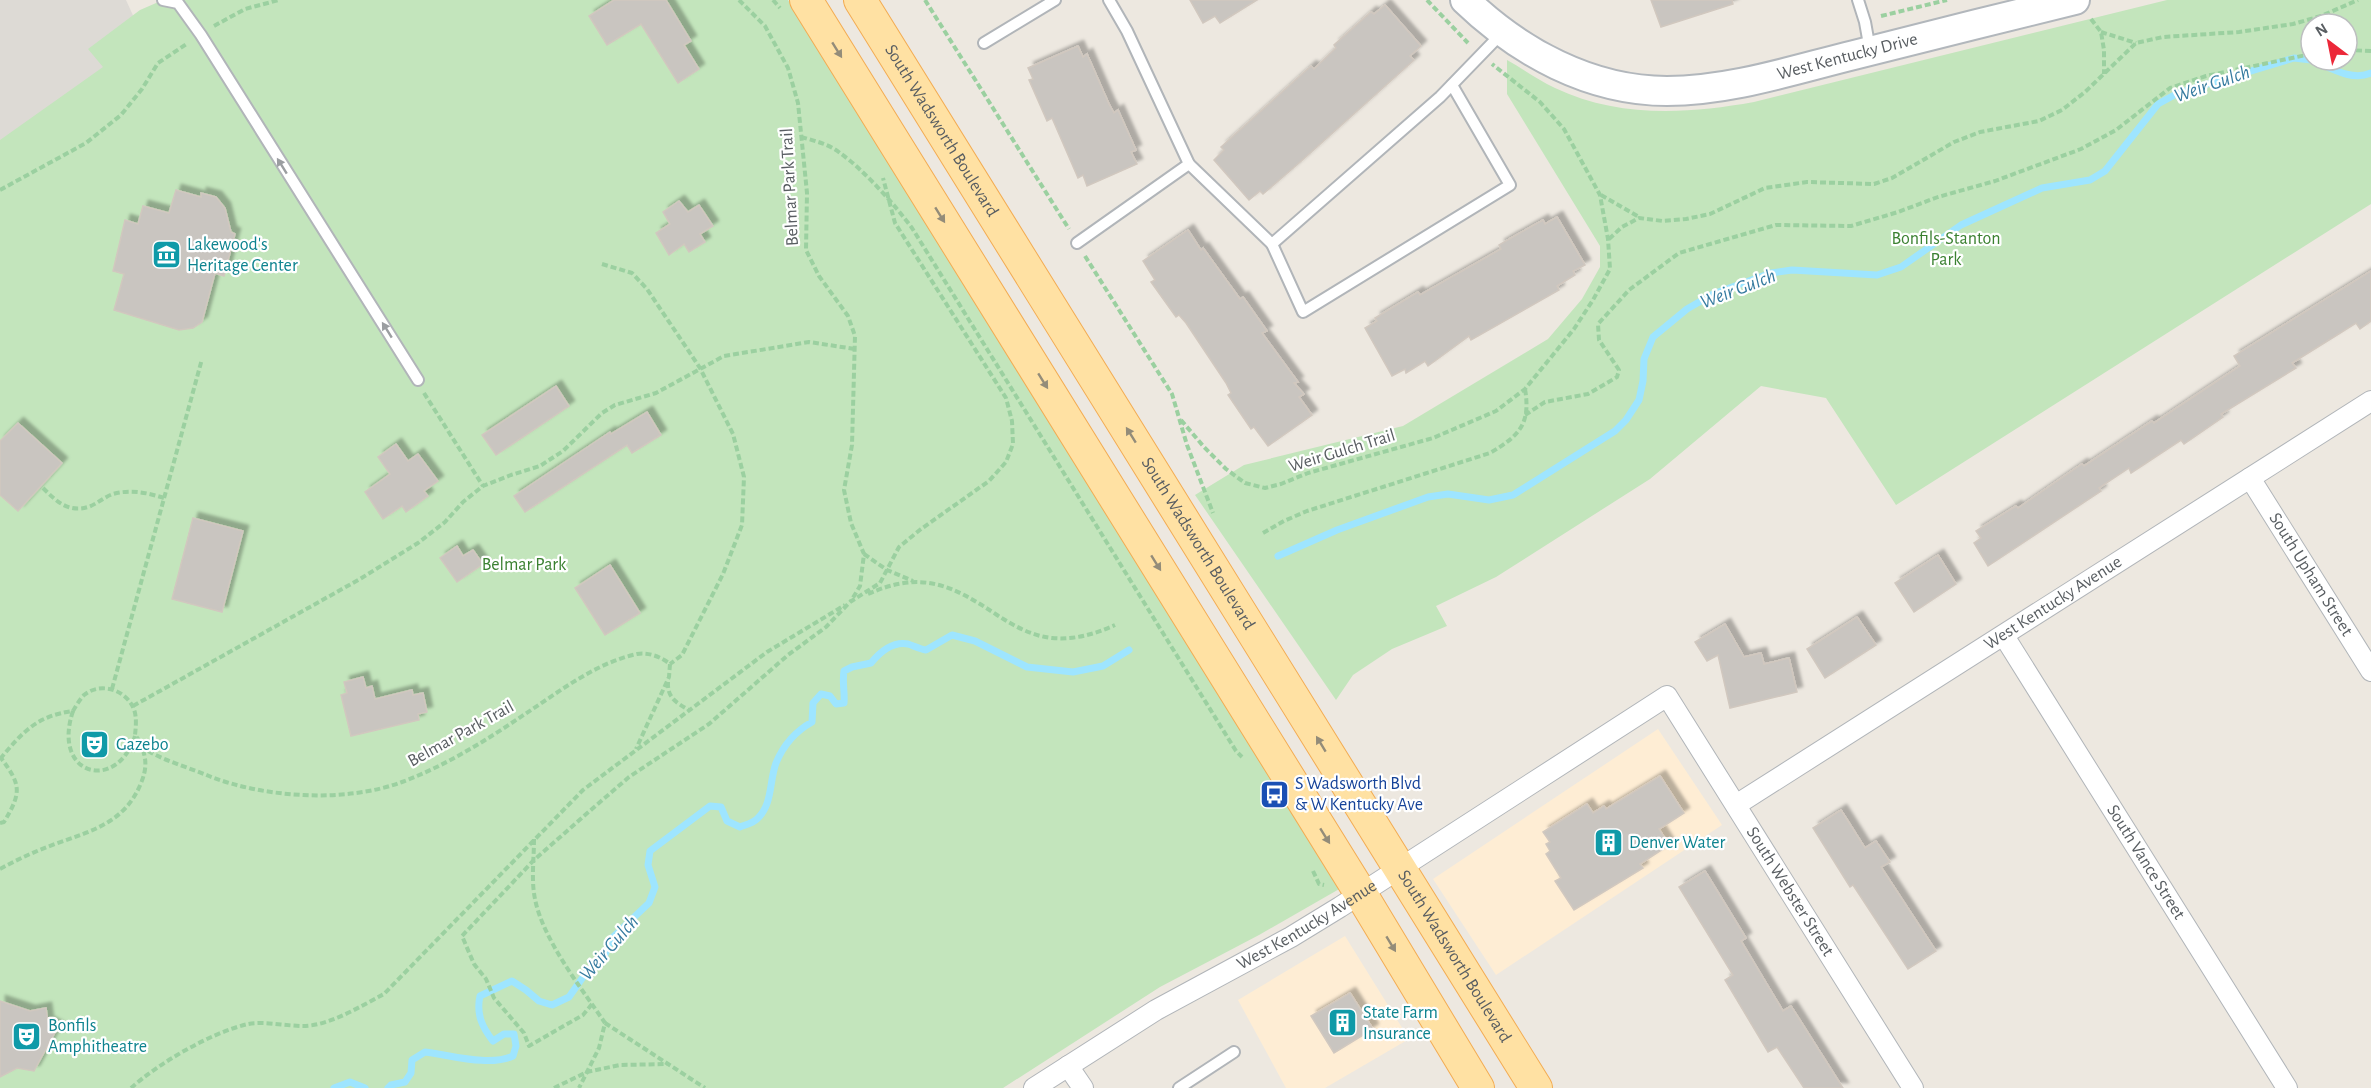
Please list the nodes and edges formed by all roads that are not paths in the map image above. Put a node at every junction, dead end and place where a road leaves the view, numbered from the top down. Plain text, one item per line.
1 (163, 0) edge
2 (806, 0) edge
3 (860, 0) edge
4 (1055, 0) edge
5 (1108, 0) edge
6 (1465, 0) edge
7 (1858, 0) edge
8 (2083, 10) edge
9 (1502, 33) junction
10 (984, 42) dead end
11 (1870, 51) junction
12 (1452, 85) junction
13 (1189, 164) junction
14 (1077, 243) road end
15 (1272, 244) junction
16 (418, 380) road end
17 (2371, 401) edge
18 (2250, 478) junction
19 (2004, 636) junction
20 (2371, 671) edge
21 (1667, 696) joint
22 (1736, 805) junction
23 (1398, 869) junction
24 (1361, 894) junction
25 (1234, 1052) dead end
26 (1068, 1066) junction
27 (1034, 1088) edge
28 (1083, 1088) edge
29 (1179, 1088) edge
30 (1478, 1088) edge
31 (1536, 1088) edge
32 (1913, 1088) edge
33 (2287, 1088) edge

16 -> 1 lane
2 -> 24 main road
23 -> 3 main road, South Wadsworth Boulevard
4 - 10 lane
5 - 13 lane
6 - 9 street
7 - 11 lane
8 - 11 street, West Kentucky Drive
9 - 11 street, West Kentucky Drive
9 - 12 lane
12 - 15 lane
12 - 15 lane
13 - 14 lane
13 - 15 lane
17 - 18 street, West Kentucky Avenue
18 - 19 street, West Kentucky Avenue
18 - 20 street, South Upham Street
19 - 22 street, West Kentucky Avenue
19 - 33 street, South Vance Street
21 - 22 street, South Webster Street
21 - 23 street, West Kentucky Avenue
22 - 32 street, South Webster Street
23 - 24 street, West Kentucky Avenue
23 - 31 main road, South Wadsworth Boulevard
24 - 26 street, West Kentucky Avenue
24 -> 30 main road
25 - 29 lane
26 - 27 street, West Kentucky Avenue
26 - 28 street

